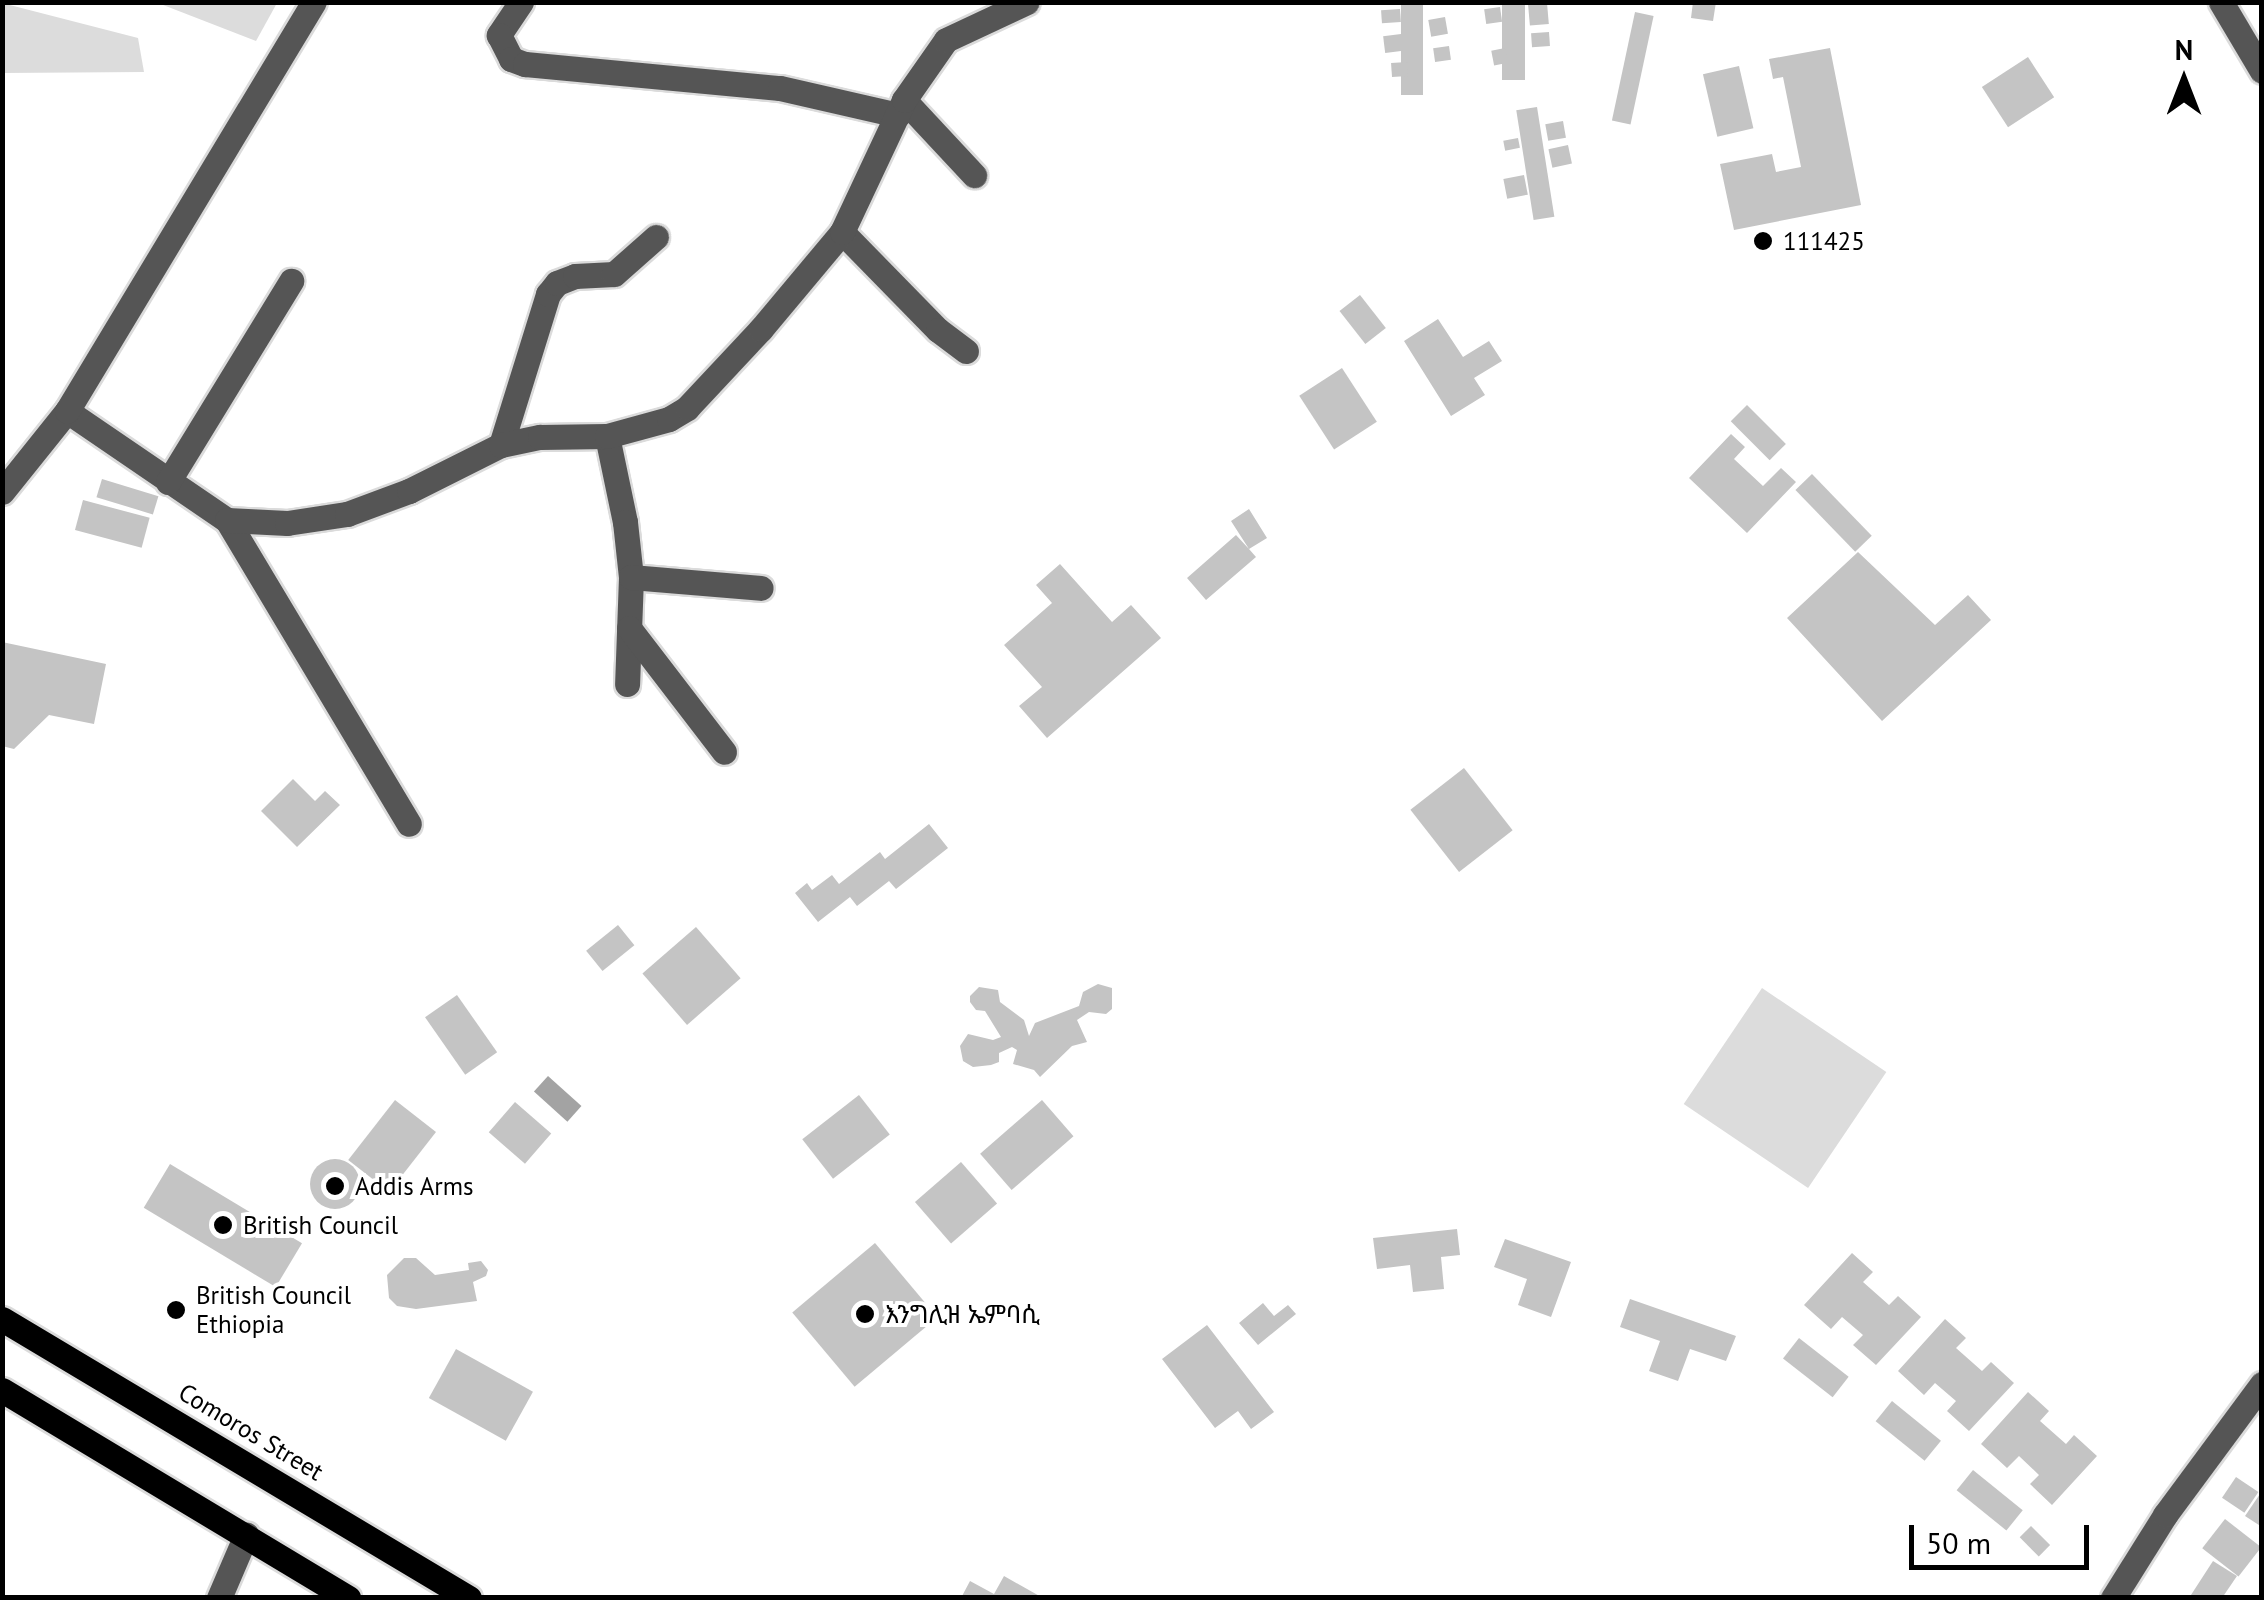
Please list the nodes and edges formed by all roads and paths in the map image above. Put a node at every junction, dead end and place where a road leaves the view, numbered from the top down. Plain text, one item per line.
1 (314, 2) edge
2 (493, 2) edge
3 (521, 2) edge
4 (1027, 2) edge
5 (2220, 2) edge
6 (499, 35) junction
7 (2262, 71) edge
8 (901, 108) junction
9 (974, 175) dead end
10 (842, 232) junction
11 (656, 236) dead end
12 (291, 281) dead end
13 (966, 350) dead end
14 (68, 412) junction
15 (607, 436) junction
16 (501, 445) junction
17 (168, 482) junction
18 (2, 492) edge
19 (228, 520) junction
20 (631, 577) junction
21 (762, 588) dead end
22 (629, 628) junction
23 (626, 684) dead end
24 (724, 752) dead end
25 (409, 824) dead end
26 (2, 1319) edge
27 (2262, 1384) edge
28 (2, 1390) edge
29 (246, 1535) junction
30 (219, 1598) edge
31 (348, 1598) edge
32 (468, 1598) edge
33 (2113, 1598) edge

1 - 14 street
2 - 6 street
3 - 6 street
4 - 8 street
5 - 7 street
6 - 8 street
8 - 9 street
8 - 10 street
10 - 13 street
10 - 15 street
11 - 16 street
12 - 17 street
14 - 17 street
14 - 18 street
15 - 16 street
15 - 20 street
16 - 19 street
17 - 19 street
19 - 25 street
20 - 21 street
20 - 22 street
22 - 23 street
22 - 24 street
26 - 32 main road, Comoros Street
27 - 33 street
28 - 29 main road
29 - 30 street
29 - 31 main road

